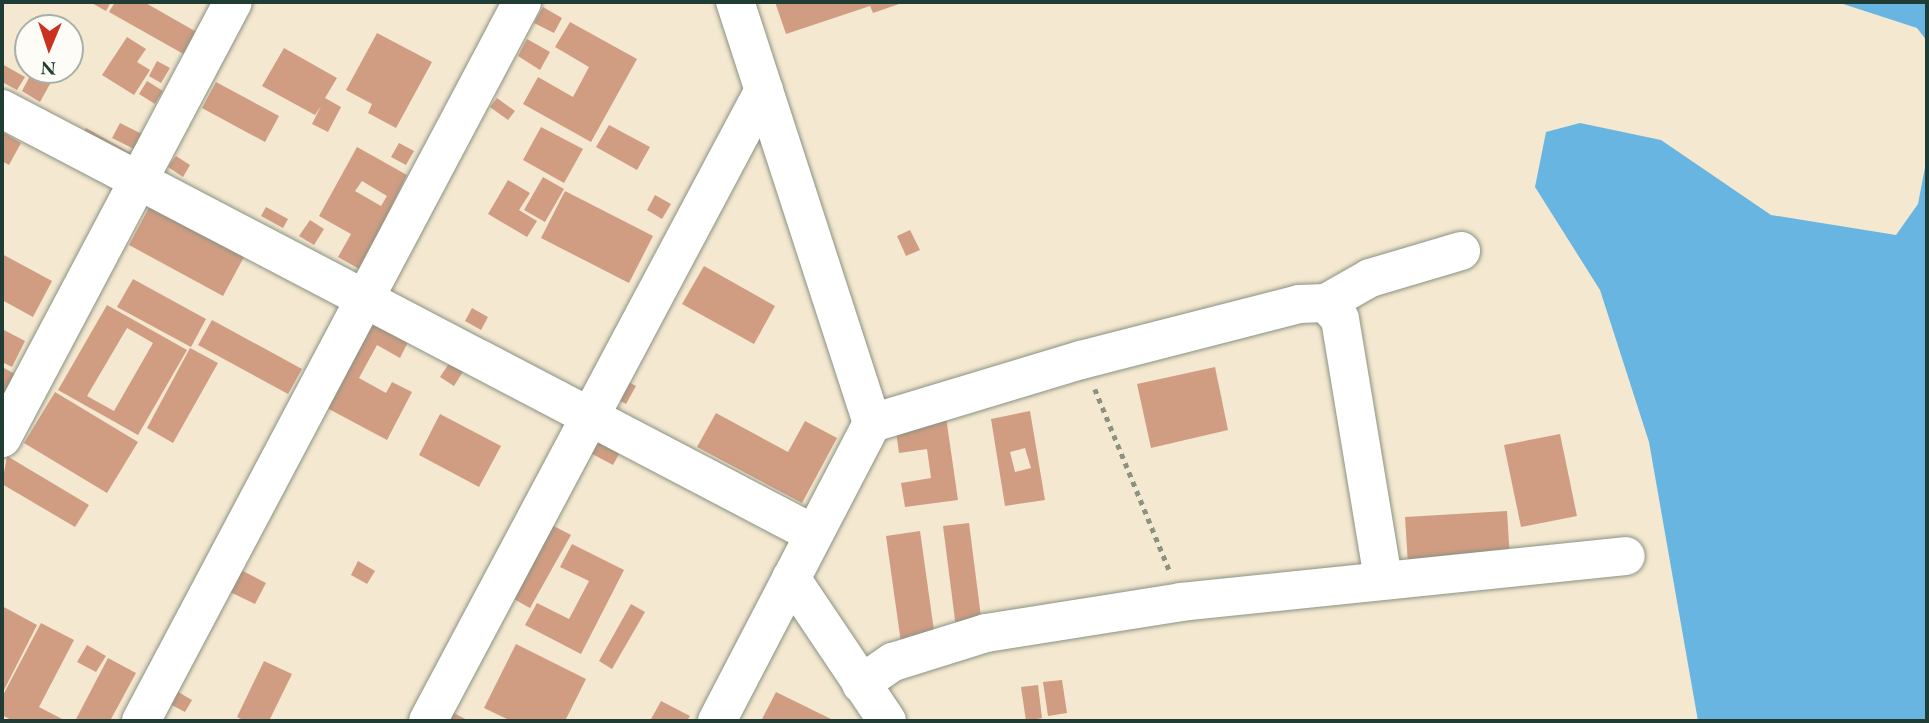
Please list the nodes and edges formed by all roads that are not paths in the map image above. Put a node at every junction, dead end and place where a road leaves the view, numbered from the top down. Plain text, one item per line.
1 (233, 2) edge
2 (522, 2) edge
3 (735, 2) edge
4 (764, 90) junction
5 (2, 109) edge
6 (138, 180) junction
7 (1461, 251) dead end
8 (365, 299) junction
9 (1325, 303) junction
10 (589, 416) junction
11 (872, 423) junction
12 (2, 438) edge
13 (814, 534) junction
14 (1626, 556) dead end
15 (791, 578) junction
16 (1383, 580) junction
17 (861, 684) junction
18 (141, 721) edge
19 (428, 721) edge
20 (717, 721) edge
21 (887, 721) edge

1 - 6 street
2 - 8 street
3 - 4 street
4 - 10 street
4 - 11 street
5 - 6 street
6 - 8 street
6 - 12 street
7 - 9 street
8 - 10 street
8 - 18 street
9 - 11 street
9 - 16 street
10 - 13 street
10 - 19 street
11 - 13 street
13 - 15 street
14 - 16 street
15 - 17 street
15 - 20 street
16 - 17 street
17 - 21 street

